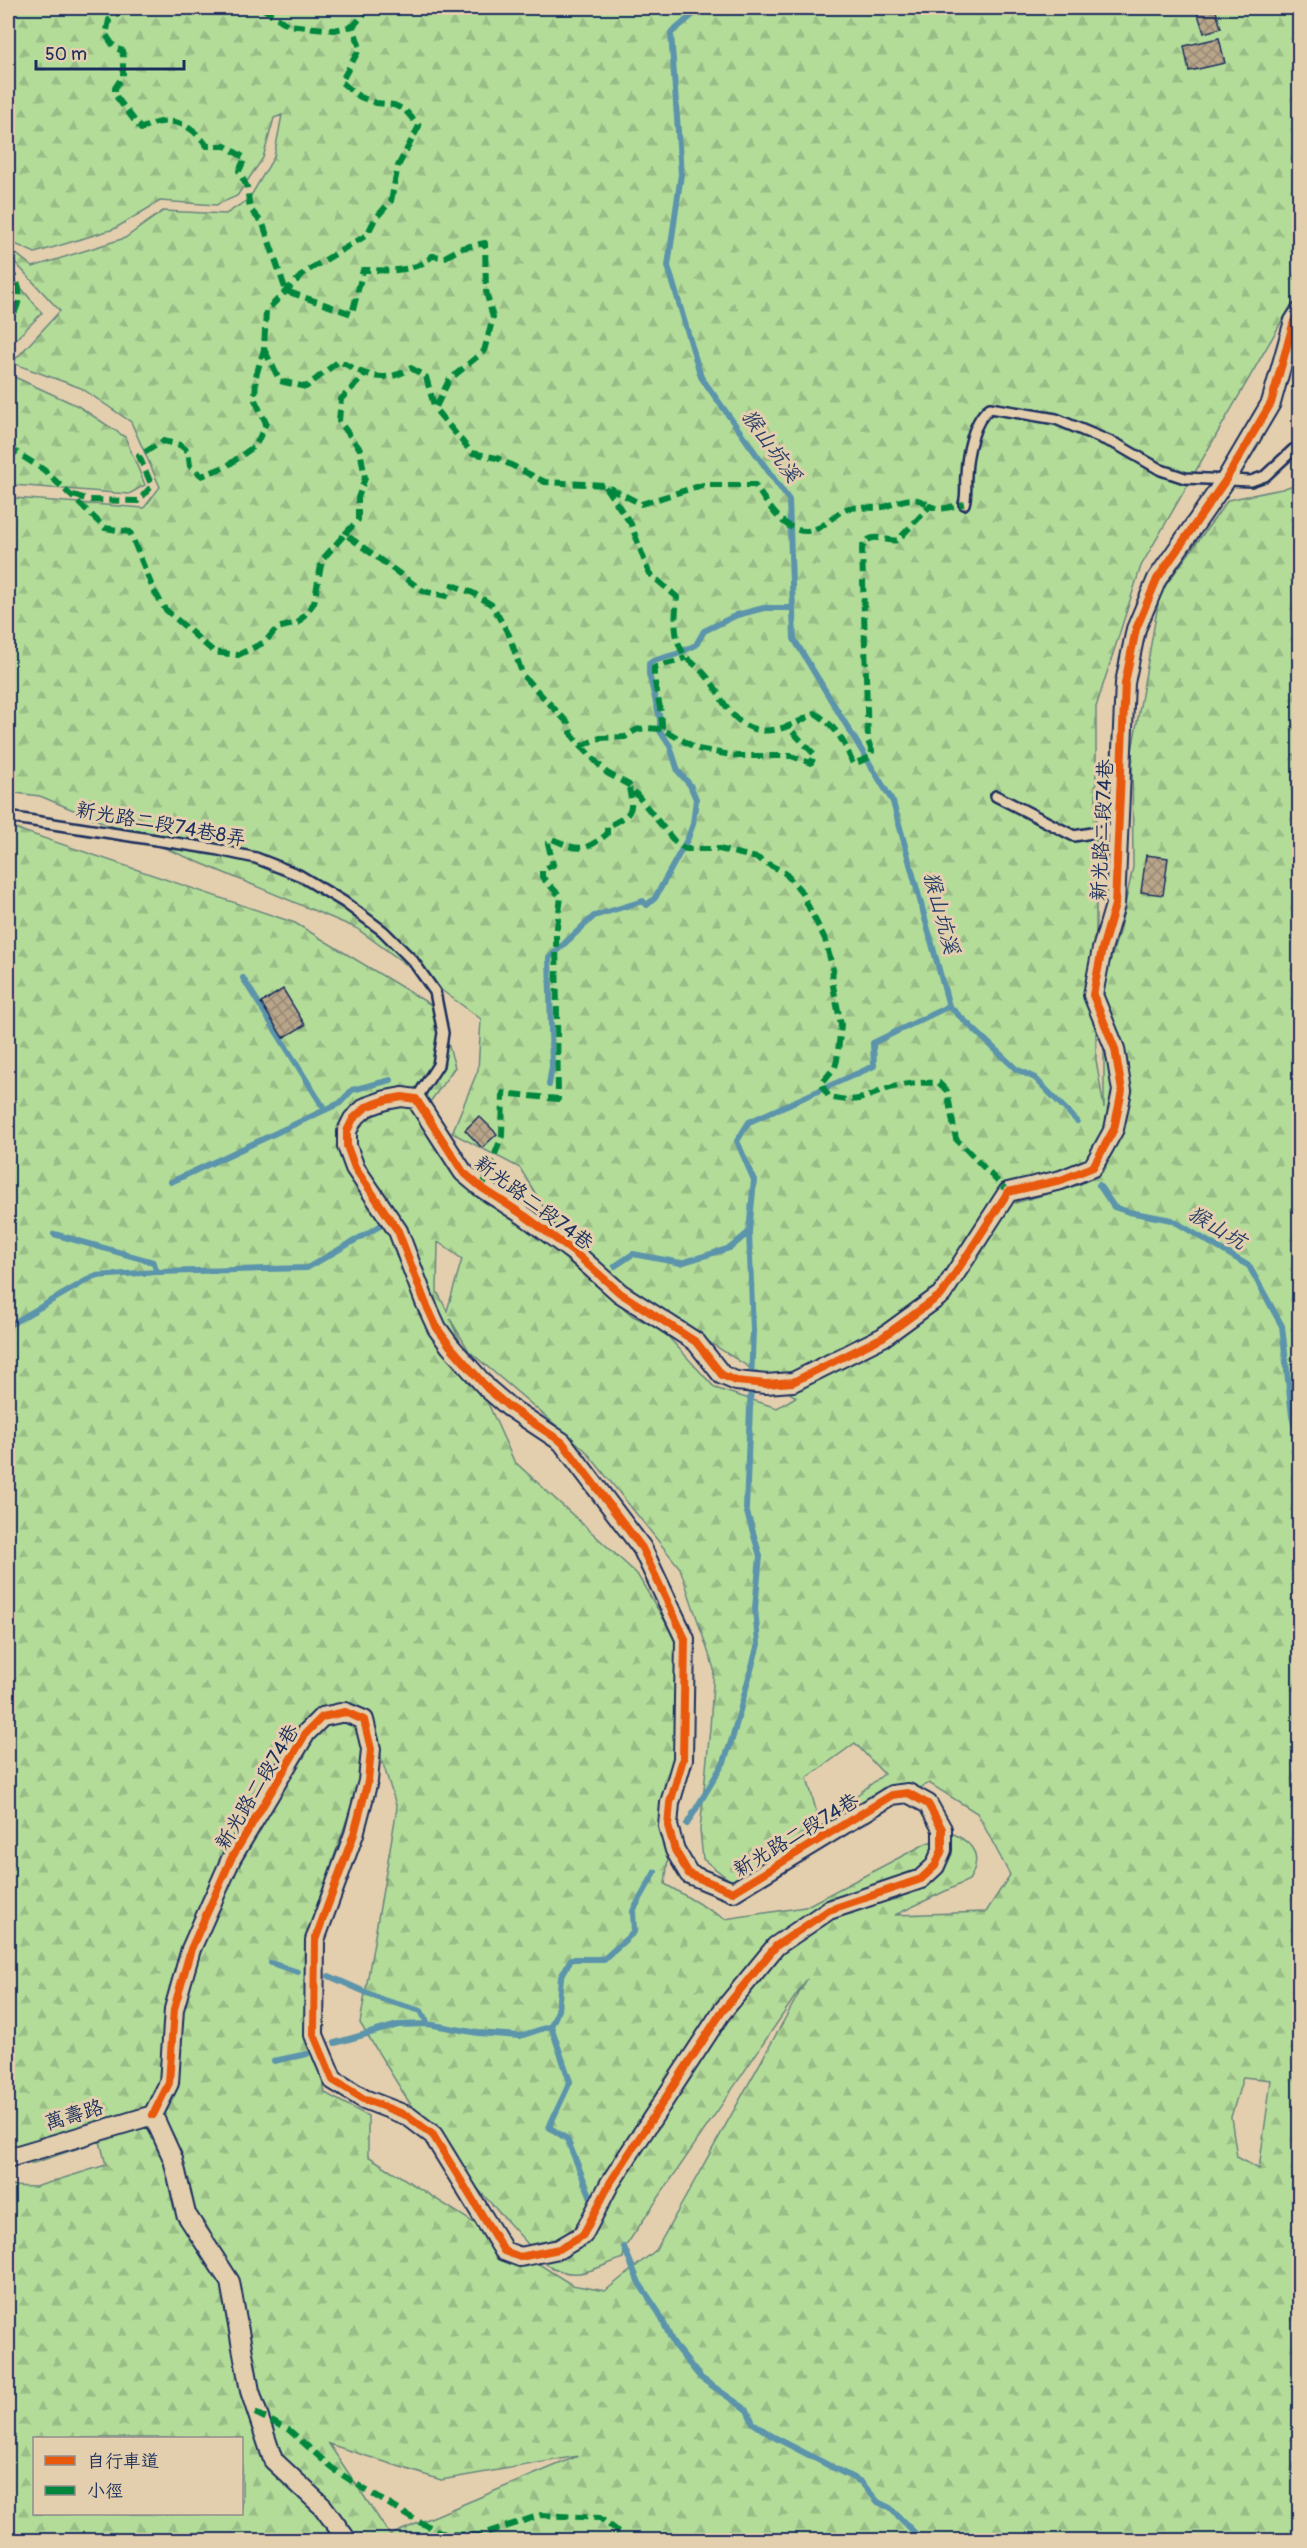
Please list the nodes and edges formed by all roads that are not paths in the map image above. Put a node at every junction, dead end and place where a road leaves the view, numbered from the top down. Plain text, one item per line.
1 (1299, 312) edge
2 (1299, 447) edge
3 (1225, 480) junction
4 (964, 504) dead end
5 (996, 796) dead end
6 (8, 817) edge
7 (1120, 828) junction
8 (416, 1098) junction
9 (153, 2115) junction
10 (8, 2158) edge
11 (347, 2541) edge

1 - 3 street, 新光路二段74巷
2 - 3 lane
3 - 4 lane
3 - 7 street, 新光路二段74巷
5 - 7 lane
6 - 8 lane, 新光路二段74巷8弄
7 - 8 street, 新光路二段74巷
8 - 9 street, 新光路二段74巷
9 - 10 street, 萬壽路
9 - 11 street

